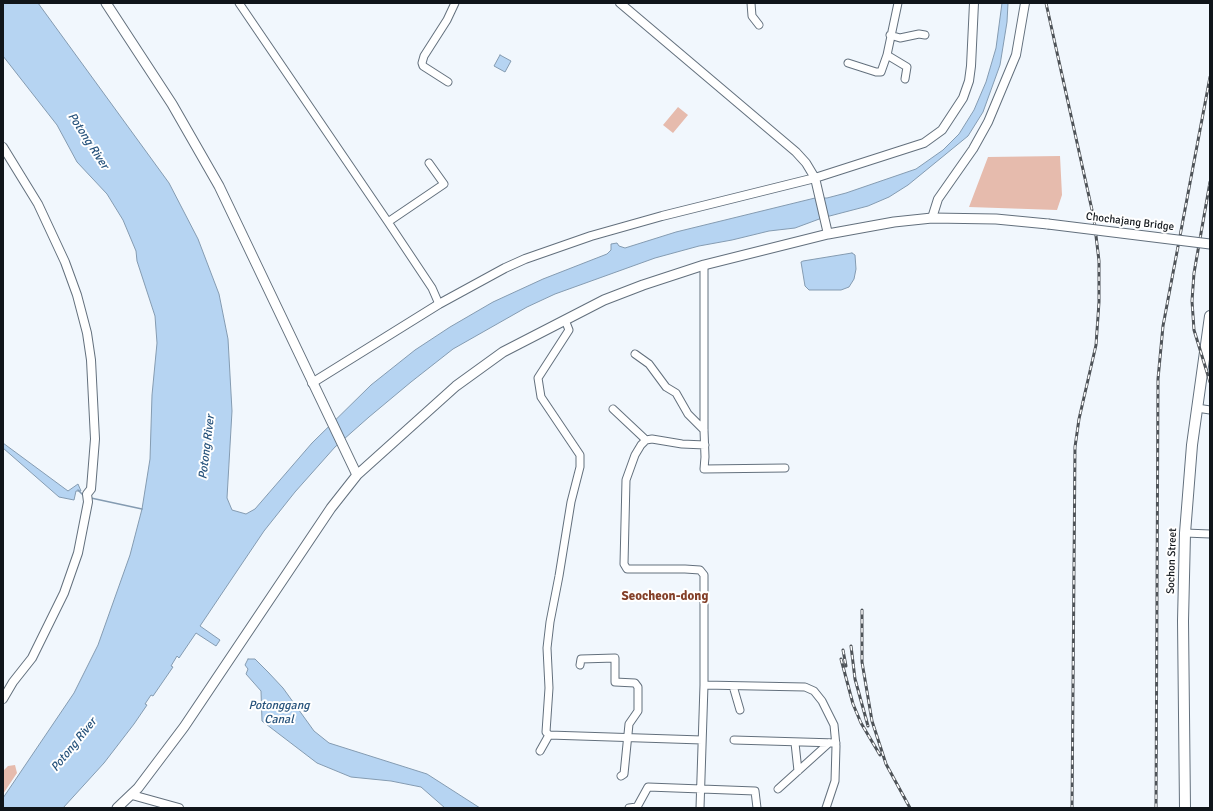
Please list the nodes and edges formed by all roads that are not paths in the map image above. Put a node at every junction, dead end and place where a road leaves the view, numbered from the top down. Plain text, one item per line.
1 (106, 3) edge
2 (239, 3) edge
3 (456, 3) edge
4 (620, 3) edge
5 (750, 3) edge
6 (898, 3) edge
7 (974, 3) edge
8 (1025, 3) edge
9 (759, 25) dead end
10 (890, 36) junction
11 (926, 36) dead end
12 (887, 55) junction
13 (848, 63) dead end
14 (905, 79) dead end
15 (448, 82) dead end
16 (3, 147) edge
17 (429, 163) dead end
18 (815, 178) junction
19 (932, 218) junction
20 (388, 222) junction
21 (828, 234) junction
22 (1210, 244) edge
23 (704, 266) junction
24 (439, 304) junction
25 (1210, 316) edge
26 (565, 320) junction
27 (1208, 339) edge
28 (635, 354) dead end
29 (314, 387) junction
30 (1197, 408) junction
31 (613, 409) dead end
32 (1210, 410) edge
33 (704, 430) junction
34 (646, 440) junction
35 (705, 445) junction
36 (785, 468) dead end
37 (357, 475) junction
38 (1185, 532) junction
39 (1210, 534) edge
40 (580, 665) dead end
41 (704, 685) junction
42 (733, 686) junction
43 (3, 699) edge
44 (740, 710) dead end
45 (549, 735) junction
46 (627, 738) junction
47 (702, 740) junction
48 (734, 740) dead end
49 (795, 743) junction
50 (832, 743) junction
51 (540, 751) dead end
52 (798, 771) junction
53 (621, 776) dead end
54 (700, 789) junction
55 (778, 789) dead end
56 (132, 795) junction
57 (117, 808) edge
58 (179, 808) edge
59 (629, 808) edge
60 (700, 808) edge
61 (758, 808) edge
62 (826, 808) edge
63 (1185, 808) edge

1 - 29 main road
2 - 20 street
3 - 15 street
4 - 18 street
5 - 9 street
6 - 10 street
7 - 18 street
8 - 19 street
10 - 11 street
10 - 12 street
12 - 13 street
12 - 14 street
16 - 43 street
17 - 20 street
18 - 21 street
18 - 24 street
19 - 21 main road, Chochajang Bridge
19 - 22 main road, Chochajang Bridge, bridge
20 - 24 street
21 - 23 main road, Chochajang Bridge
23 - 26 main road, Chochajang Bridge
23 - 33 street
24 - 29 street
25 - 27 main road, Sochon Street
26 - 37 main road, Chochajang Bridge
26 - 45 street
27 - 30 main road, Sochon Street
28 - 33 street
29 - 37 main road
30 - 32 street
30 - 38 main road, Sochon Street
31 - 34 street
33 - 35 street
34 - 35 street
34 - 41 street
35 - 36 street
37 - 56 main road, Chochajang Bridge
38 - 39 street
38 - 63 main road, Sochon Street
40 - 46 street
41 - 42 street
41 - 47 street
42 - 44 street
42 - 50 street
45 - 46 street
45 - 51 street
46 - 47 street
46 - 53 street
47 - 54 street
48 - 49 street
49 - 50 street
49 - 52 street
50 - 52 street
50 - 62 street
52 - 55 street
54 - 59 street
54 - 60 street
54 - 61 street
56 - 57 main road, Chochajang Bridge
56 - 58 street

